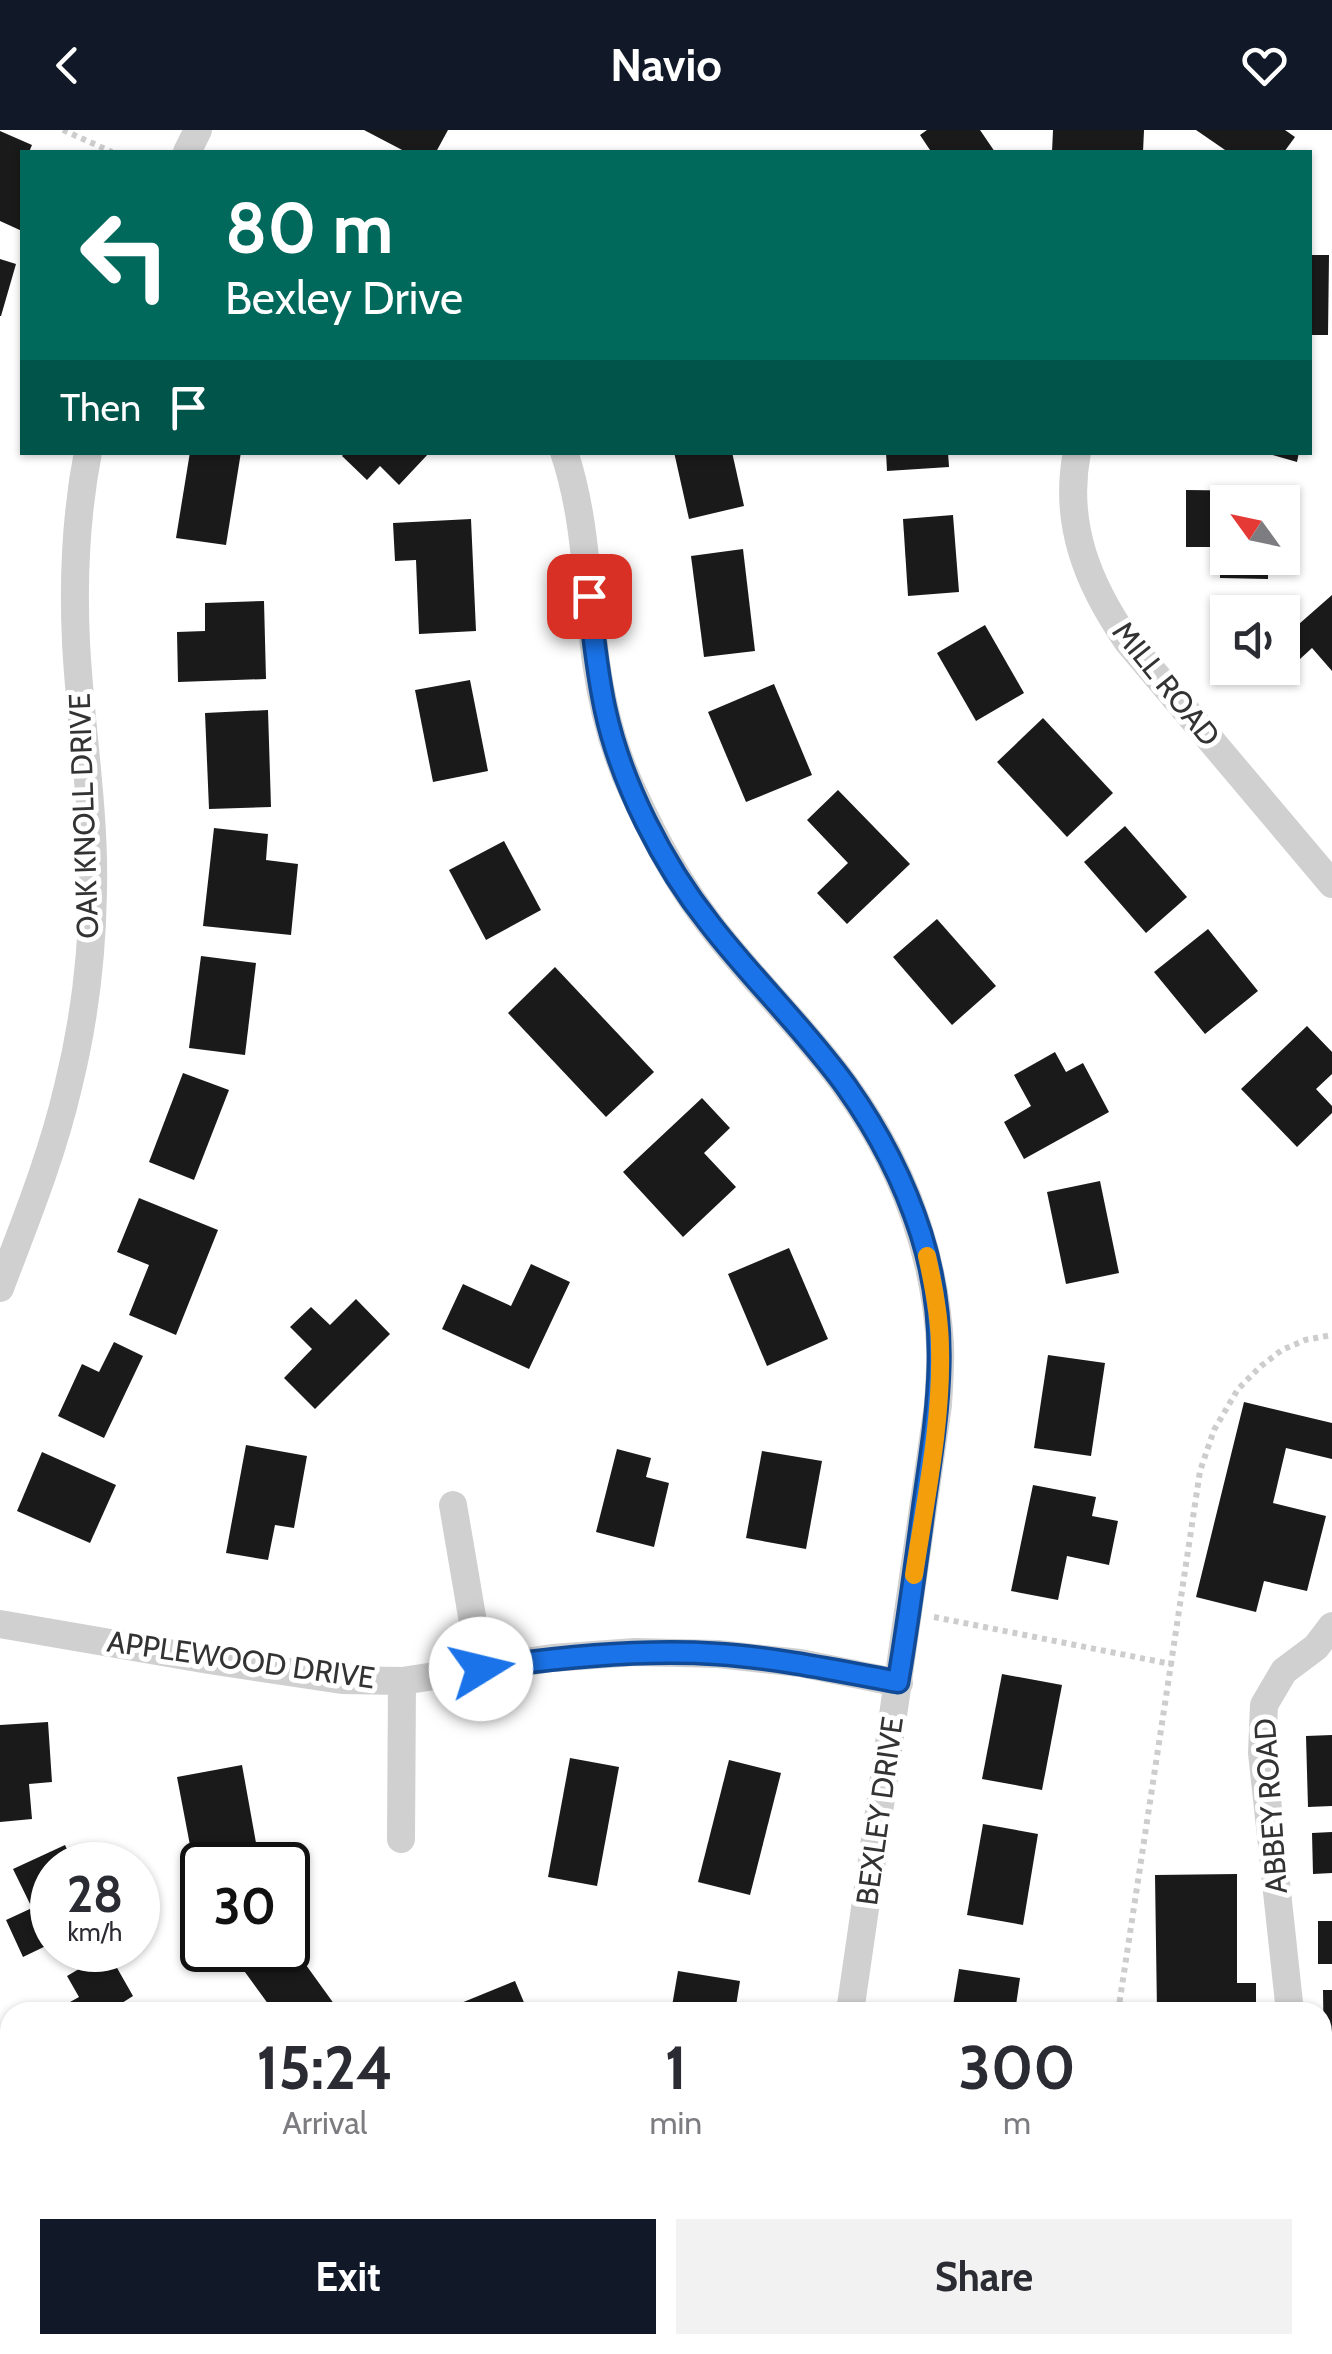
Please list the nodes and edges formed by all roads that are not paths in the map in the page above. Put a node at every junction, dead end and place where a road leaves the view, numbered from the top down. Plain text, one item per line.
1 (88, 455) edge
2 (565, 455) edge
3 (1076, 455) edge
4 (1332, 884) edge
5 (0, 1288) edge
6 (453, 1506) dead end
7 (0, 1624) edge
8 (1332, 1626) edge
9 (481, 1669) junction
10 (402, 1682) junction
11 (898, 1682) junction
12 (401, 1839) dead end
13 (851, 2002) edge
14 (1289, 2002) edge

1 - 5 street, OAK KNOLL DRIVE
2 - 11 street, BEXLEY DRIVE
3 - 4 street, MILL ROAD
6 - 9 street
7 - 10 street, APPLEWOOD DRIVE
8 - 14 street, ABBEY ROAD
9 - 10 street, APPLEWOOD DRIVE
9 - 11 street, APPLEWOOD DRIVE
10 - 12 street
11 - 13 street, BEXLEY DRIVE

